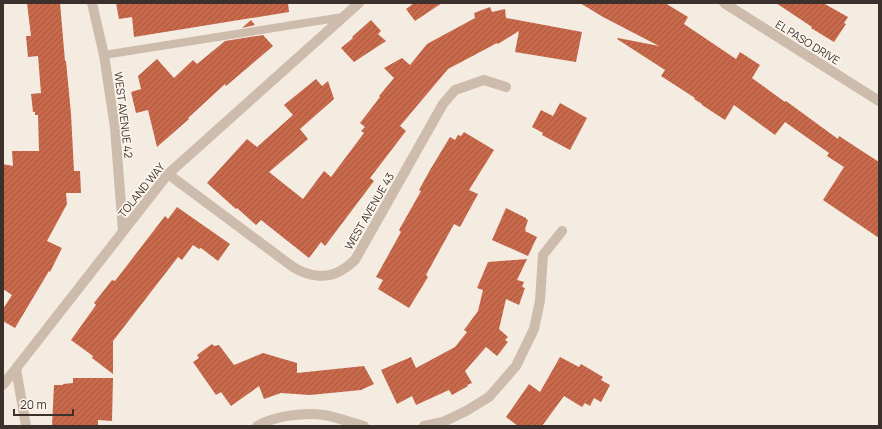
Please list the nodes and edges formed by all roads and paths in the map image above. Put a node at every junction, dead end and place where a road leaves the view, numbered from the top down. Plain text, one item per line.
1 (92, 3) edge
2 (359, 3) edge
3 (724, 3) edge
4 (343, 17) junction
5 (104, 55) junction
6 (506, 87) dead end
7 (879, 101) edge
8 (168, 174) junction
9 (562, 231) dead end
10 (123, 232) junction
11 (16, 369) junction
12 (3, 385) edge
13 (26, 426) edge
14 (256, 426) edge
15 (364, 426) edge
16 (424, 426) edge

1 - 5 street, WEST AVENUE 42
2 - 4 street, TOLAND WAY
3 - 7 street, EL PASO DRIVE
4 - 5 lane
4 - 8 street, TOLAND WAY
5 - 10 street, WEST AVENUE 42
6 - 8 street, WEST AVENUE 43
8 - 10 street, TOLAND WAY
9 - 16 street
10 - 11 street, TOLAND WAY
11 - 12 street, TOLAND WAY
11 - 13 street
14 - 15 street

